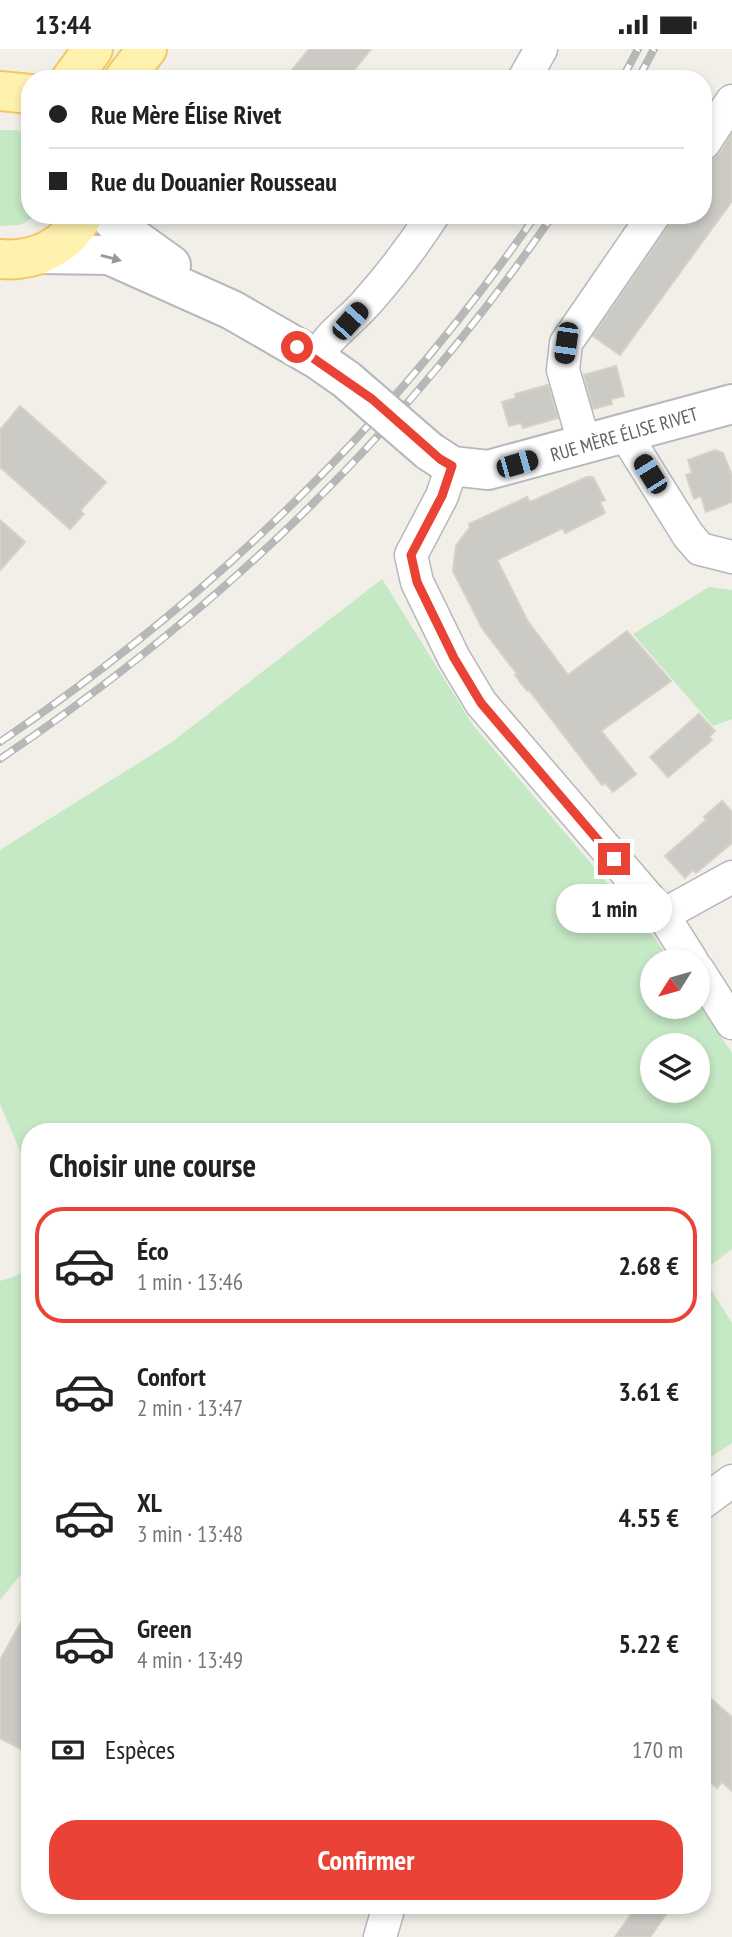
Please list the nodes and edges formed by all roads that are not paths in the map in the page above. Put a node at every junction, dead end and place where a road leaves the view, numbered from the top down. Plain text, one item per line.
1 (93, 49) edge
2 (147, 49) edge
3 (541, 49) edge
4 (78, 70) edge
5 (131, 70) edge
6 (529, 70) edge
7 (0, 91) edge
8 (21, 93) edge
9 (732, 101) edge
10 (712, 131) edge
11 (77, 224) edge
12 (116, 224) edge
13 (427, 224) edge
14 (648, 224) edge
15 (43, 254) junction
16 (0, 259) edge
17 (232, 310) junction
18 (332, 370) junction
19 (732, 404) edge
20 (625, 434) junction
21 (585, 446) junction
22 (441, 458) junction
23 (732, 557) edge
24 (732, 877) edge
25 (663, 915) junction
26 (684, 949) edge
27 (710, 989) edge
28 (732, 1023) edge
29 (732, 1481) edge
30 (711, 1496) edge
31 (387, 1914) edge
32 (380, 1937) edge

1 - 4 main road
2 - 5 main road
3 - 6 street
7 - 8 main road
9 - 10 street
11 - 15 main road
12 - 17 street
13 - 18 street
14 - 21 street
15 - 16 main road
15 -> 17 street
17 - 18 street
18 - 22 street, bridge
19 - 20 street, RUE MÈRE ÉLISE RIVET
20 - 21 street, RUE MÈRE ÉLISE RIVET
20 - 23 street
21 - 22 street, RUE MÈRE ÉLISE RIVET
22 - 25 street
24 - 25 street
25 - 26 street
27 - 28 street
29 - 30 street
31 - 32 street

